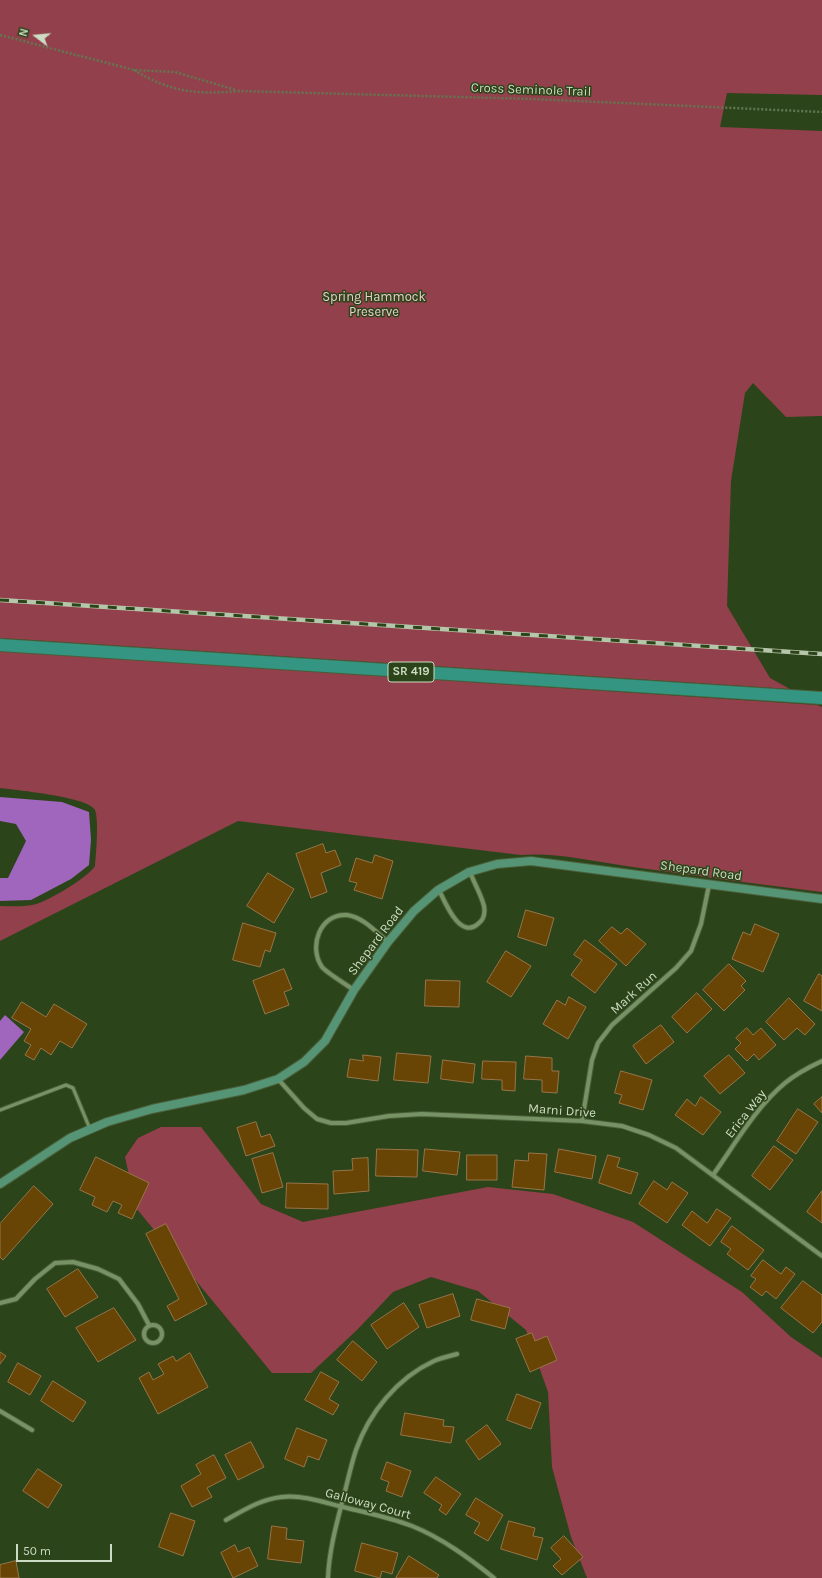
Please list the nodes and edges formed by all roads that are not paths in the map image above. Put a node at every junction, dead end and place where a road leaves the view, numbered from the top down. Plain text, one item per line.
1 (0, 645) edge
2 (822, 698) edge
3 (470, 872) junction
4 (709, 885) junction
5 (438, 890) junction
6 (822, 899) edge
7 (388, 942) junction
8 (354, 990) junction
9 (822, 1061) edge
10 (278, 1079) junction
11 (0, 1110) edge
12 (582, 1121) junction
13 (90, 1129) junction
14 (713, 1175) junction
15 (0, 1184) edge
16 (822, 1256) edge
17 (0, 1303) edge
18 (149, 1325) junction
19 (457, 1354) dead end
20 (0, 1411) edge
21 (32, 1430) dead end
22 (341, 1506) junction
23 (226, 1520) dead end
24 (328, 1578) edge
25 (494, 1578) edge

1 - 2 main road, SR 419
3 - 4 street, Shepard Road
3 - 5 street, Shepard Road
3 - 5 street
4 - 6 street, Shepard Road
4 - 12 street, Mark Run
5 - 7 street, Shepard Road
7 - 8 street, Shepard Road
7 - 8 street
8 - 10 street, Shepard Road
9 - 14 street, Erica Way
10 - 12 street, Marni Drive
10 - 13 street, Shepard Road
11 - 13 lane
12 - 14 street, Marni Drive
13 - 15 street, Shepard Road
14 - 16 street, Marni Drive
17 - 18 street
18 - 18 street
19 - 22 street
20 - 21 street
22 - 23 street, Galloway Court
22 - 24 street
22 - 25 street, Galloway Court

